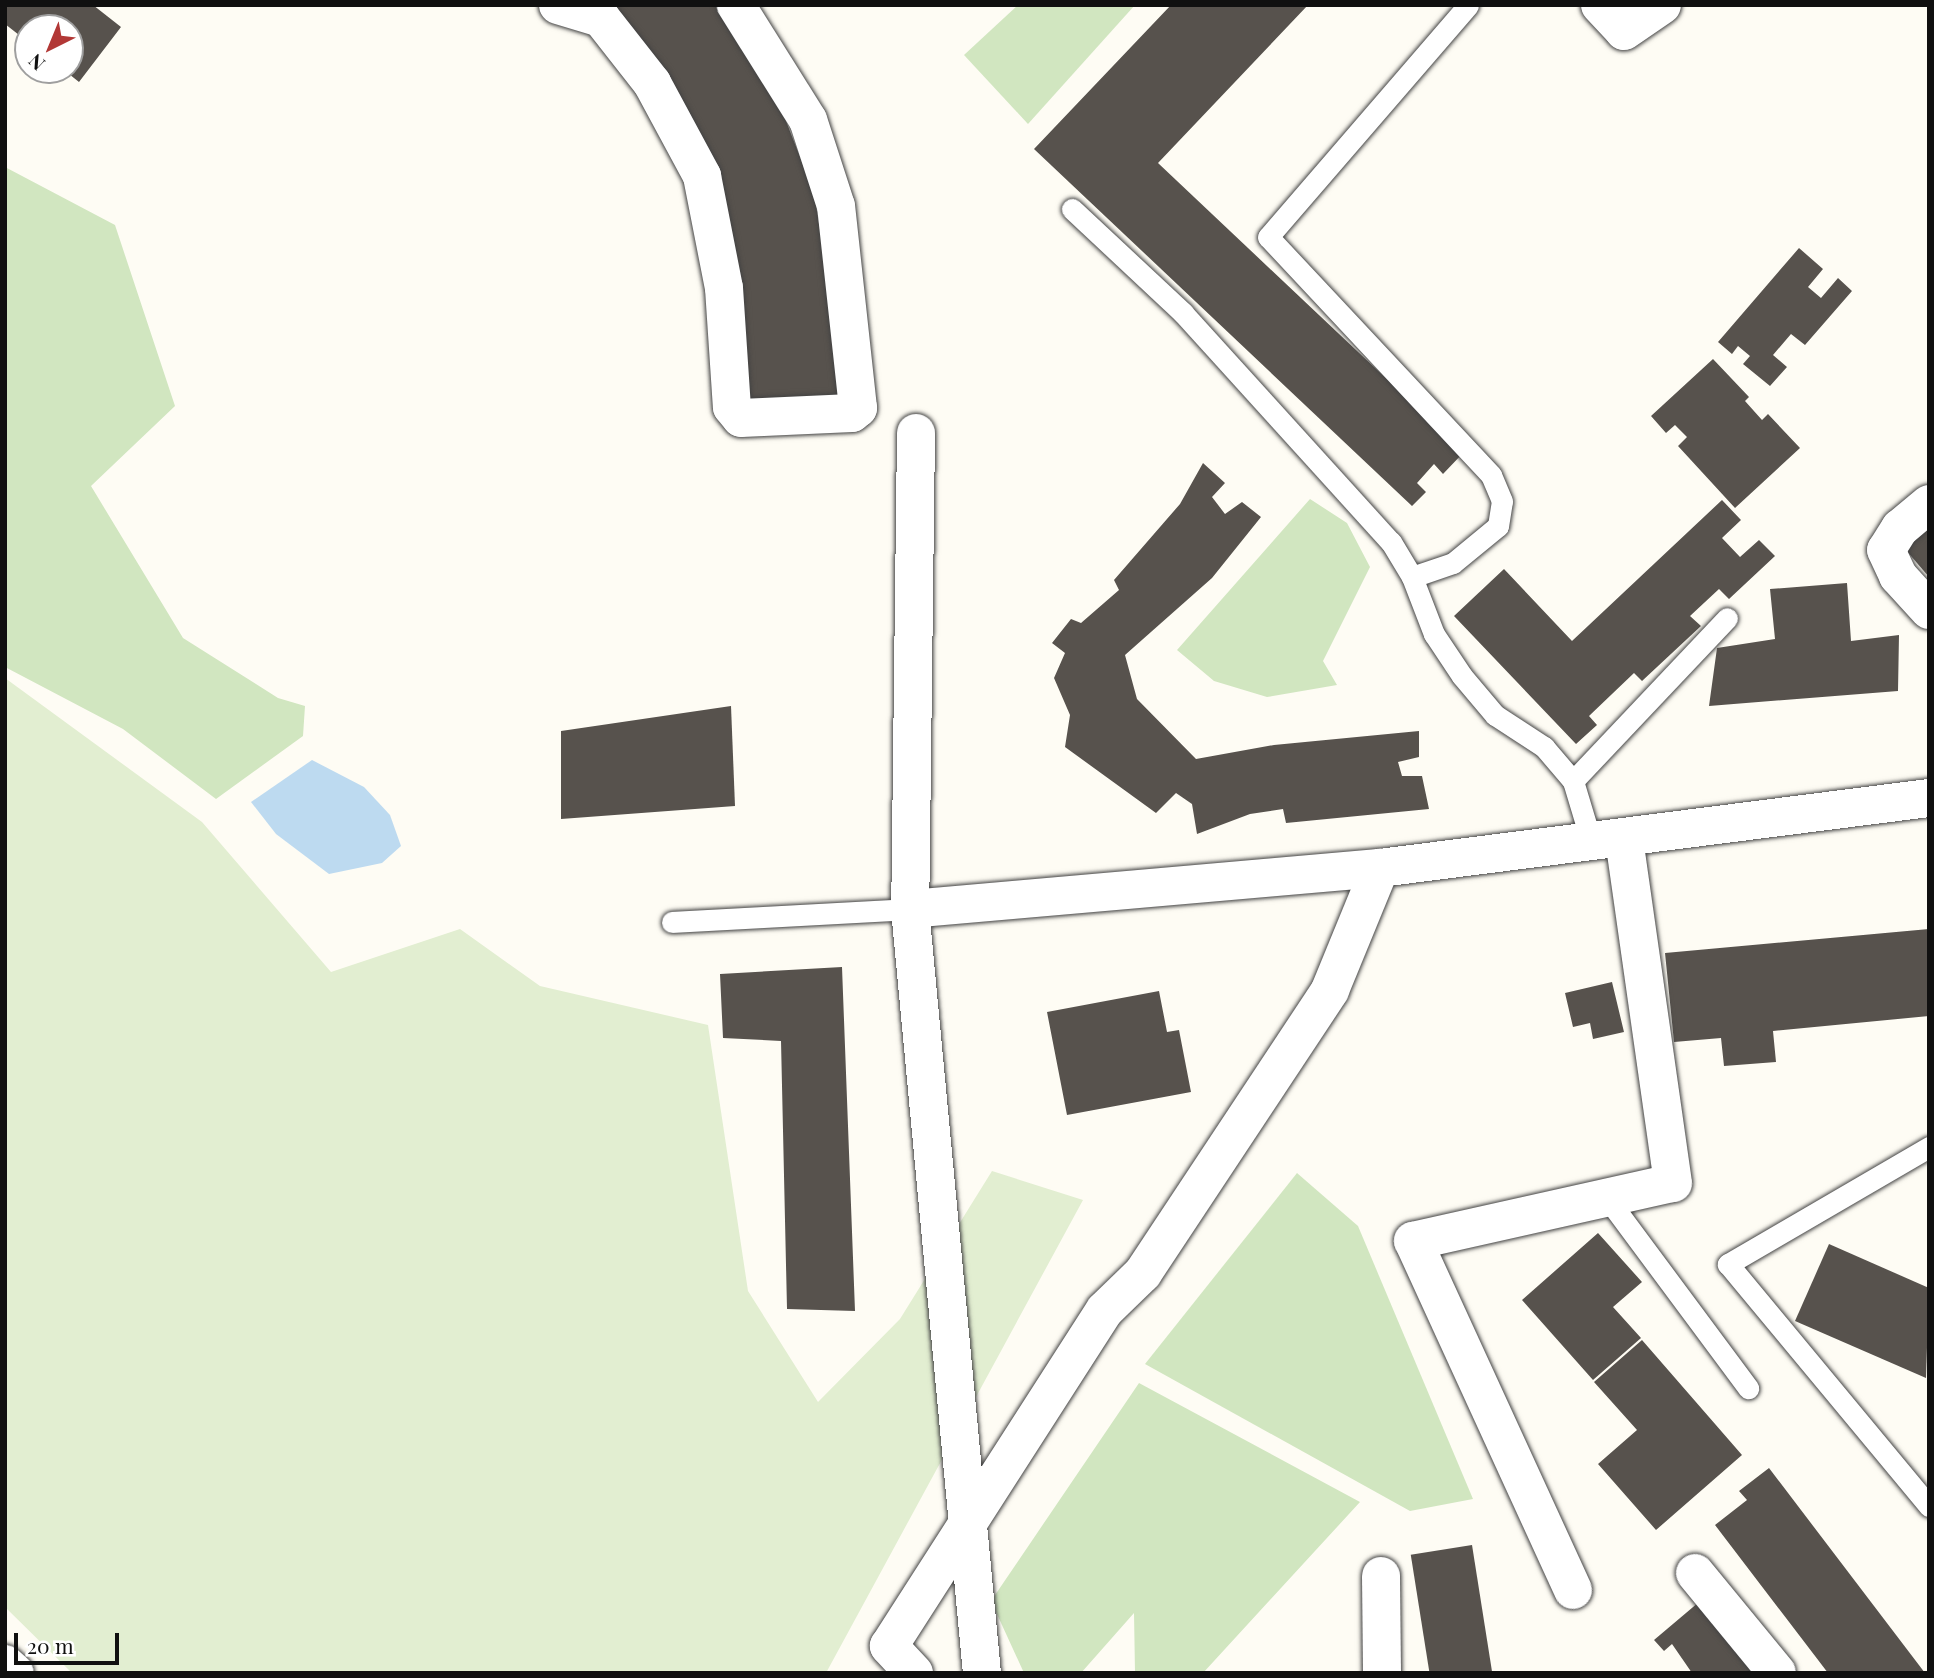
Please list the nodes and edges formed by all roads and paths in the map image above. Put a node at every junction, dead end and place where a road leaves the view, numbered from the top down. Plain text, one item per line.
1 (558, 5) edge
2 (736, 5) edge
3 (1468, 5) edge
4 (1601, 5) edge
5 (1662, 5) edge
6 (1072, 209) dead end
7 (916, 433) dead end
8 (1929, 503) edge
9 (1412, 577) junction
10 (1929, 610) edge
11 (1727, 618) dead end
12 (1573, 781) junction
13 (1929, 798) edge
14 (1607, 839) junction
15 (1380, 868) junction
16 (910, 909) junction
17 (673, 922) dead end
18 (1929, 1147) edge
19 (1607, 1198) junction
20 (1748, 1388) dead end
21 (1929, 1506) edge
22 (967, 1527) junction
23 (1695, 1573) dead end
24 (1381, 1576) dead end
25 (1573, 1590) dead end
26 (5, 1664) edge
27 (15, 1673) edge
28 (914, 1673) edge
29 (982, 1673) edge
30 (1382, 1673) edge
31 (1777, 1673) edge

1 - 2 street
3 - 9 lane
4 - 5 street
6 - 9 lane
7 - 16 street
8 - 10 street
9 - 12 lane
11 - 12 lane
12 - 14 lane
13 - 14 street
14 - 15 street
14 - 19 street
15 - 16 street
15 - 22 street
16 - 17 lane
16 - 22 street
18 - 21 lane
19 - 20 lane
19 - 25 street
22 - 28 street
22 - 29 street
23 - 31 street
24 - 30 street
26 - 27 street

